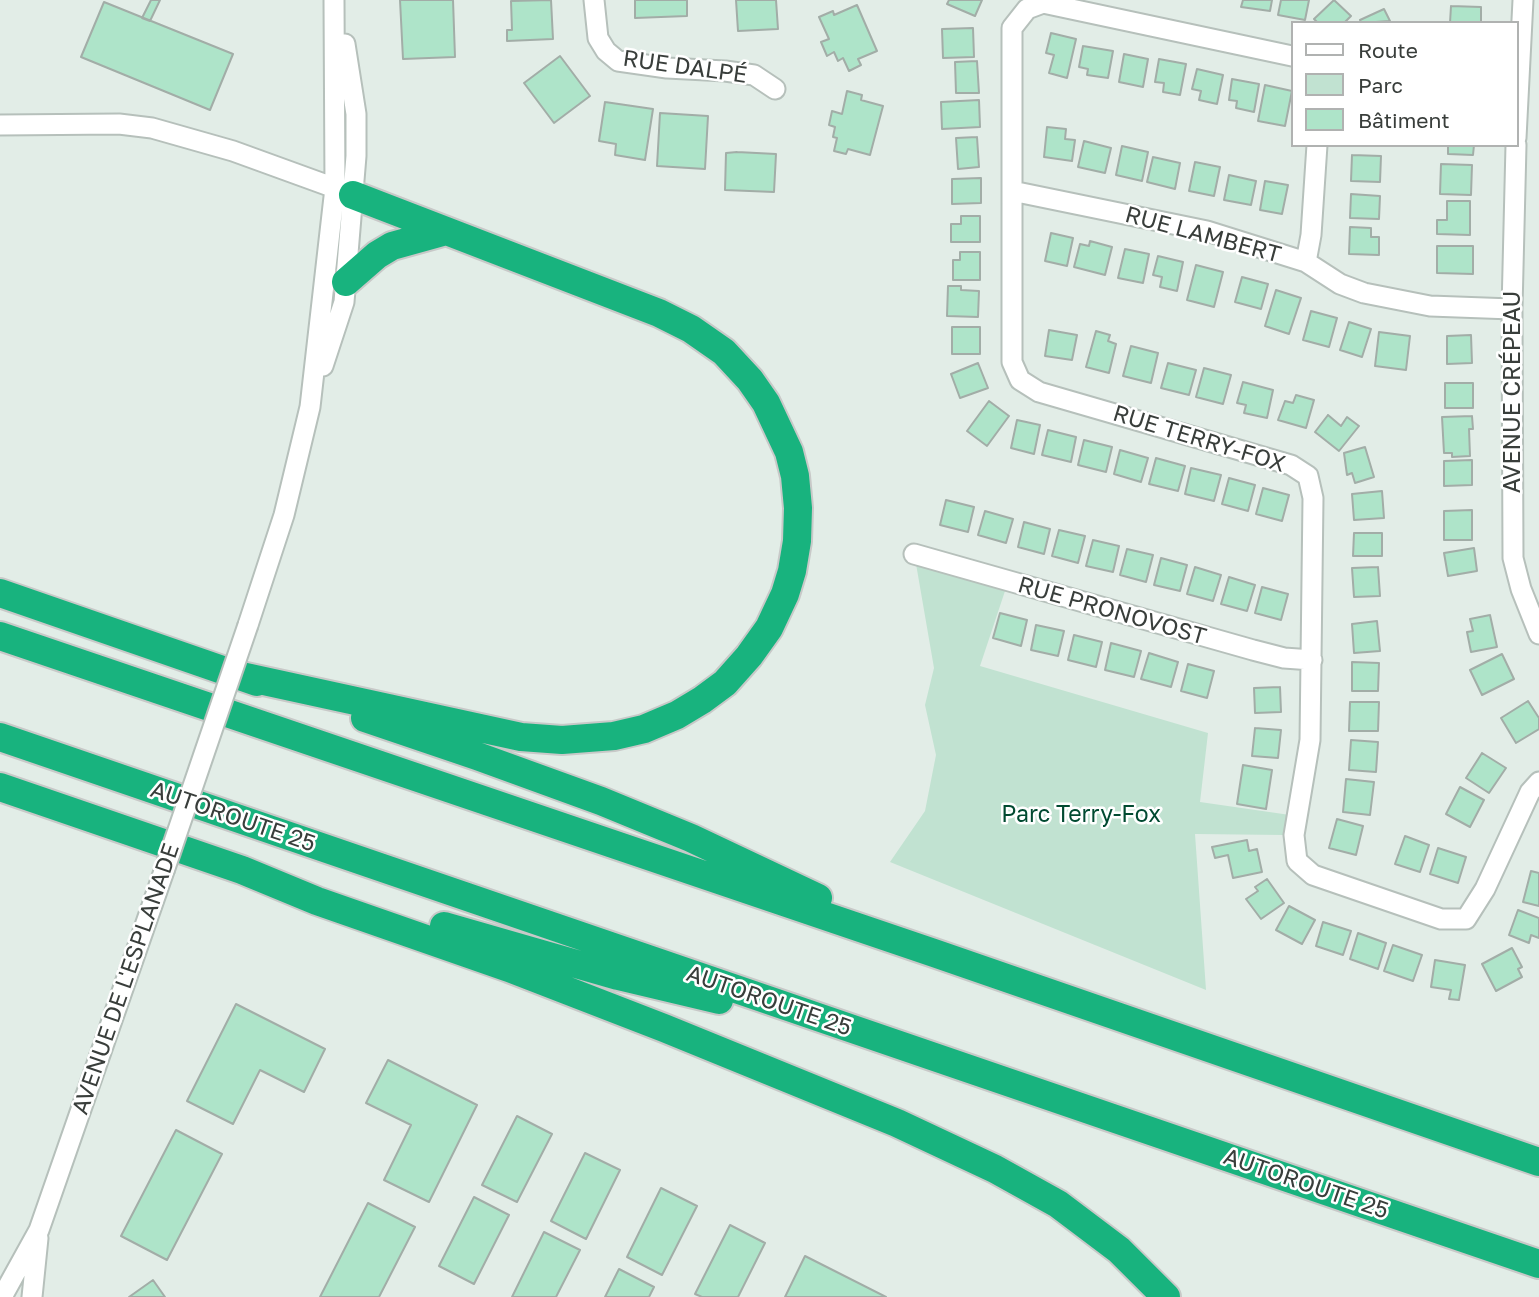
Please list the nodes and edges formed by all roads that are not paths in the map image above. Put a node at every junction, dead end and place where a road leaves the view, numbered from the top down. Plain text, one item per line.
1 (336, 0) edge
2 (594, 0) edge
3 (1523, 0) edge
4 (1290, 56) edge
5 (775, 89) dead end
6 (1518, 99) edge
7 (0, 125) edge
8 (1317, 147) edge
9 (1516, 147) edge
10 (344, 191) junction
11 (1012, 191) junction
12 (446, 231) junction
13 (1306, 262) junction
14 (346, 282) junction
15 (1512, 309) junction
16 (310, 407) junction
17 (914, 554) dead end
18 (0, 593) edge
19 (1539, 634) edge
20 (0, 636) edge
21 (1312, 660) junction
22 (241, 676) junction
23 (0, 737) edge
24 (1539, 782) edge
25 (0, 787) edge
26 (242, 870) junction
27 (934, 953) junction
28 (865, 1034) junction
29 (1539, 1162) edge
30 (39, 1230) junction
31 (1539, 1264) edge
32 (2, 1297) edge
33 (32, 1297) edge
34 (1166, 1297) edge

1 - 10 street, AVENUE DE L'ESPLANADE
2 - 5 street, RUE DALPÉ
3 - 6 street
4 - 11 street, RUE TERRY-FOX
7 - 10 street
8 - 13 street
9 - 15 street, AVENUE CRÉPEAU
10 - 12 highway
10 - 14 street, AVENUE DE L'ESPLANADE
10 - 16 street, AVENUE DE L'ESPLANADE
11 - 13 street, RUE LAMBERT
11 - 21 street, RUE TERRY-FOX
12 - 14 highway
12 - 22 highway
13 - 15 street, RUE LAMBERT
14 - 16 street, AVENUE DE L'ESPLANADE
15 - 19 street, AVENUE CRÉPEAU
16 - 30 street, AVENUE DE L'ESPLANADE, bridge
17 - 21 street, RUE PRONOVOST
18 - 22 highway
20 - 27 highway
21 - 24 street, RUE TERRY-FOX
22 - 27 highway
23 - 28 highway, AUTOROUTE 25
25 - 26 highway
26 - 28 highway
26 - 34 highway
27 - 29 highway
28 - 31 highway, AUTOROUTE 25
30 - 32 street, AVENUE DE L'ESPLANADE
30 - 33 street, AVENUE DE L'ESPLANADE

